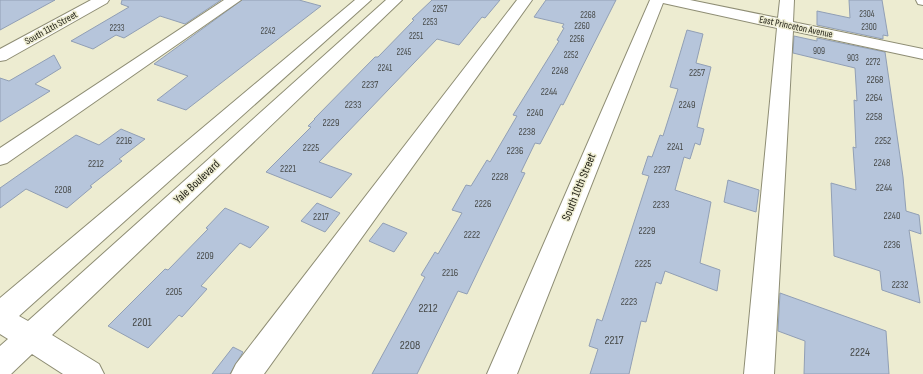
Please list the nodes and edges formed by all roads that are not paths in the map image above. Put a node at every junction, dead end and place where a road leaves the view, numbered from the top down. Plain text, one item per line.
1 (102, 0) edge
2 (234, 0) edge
3 (364, 0) edge
4 (394, 0) edge
5 (525, 0) edge
6 (657, 0) edge
7 (669, 0) edge
8 (787, 0) edge
9 (785, 25) junction
10 (923, 54) edge
11 (0, 56) edge
12 (0, 158) edge
13 (0, 315) edge
14 (0, 319) edge
15 (30, 337) junction
16 (0, 365) edge
17 (89, 374) edge
18 (246, 374) edge
19 (502, 374) edge
20 (759, 374) edge

1 - 11 street, South 11th Street
2 - 12 street
3 - 13 street
4 - 15 street, Yale Boulevard
5 - 18 street
6 - 19 street, South 10th Street
7 - 9 street, East Princeton Avenue
8 - 9 street
9 - 10 street, East Princeton Avenue
9 - 20 street
14 - 15 street
15 - 16 street, Yale Boulevard
15 - 17 street

